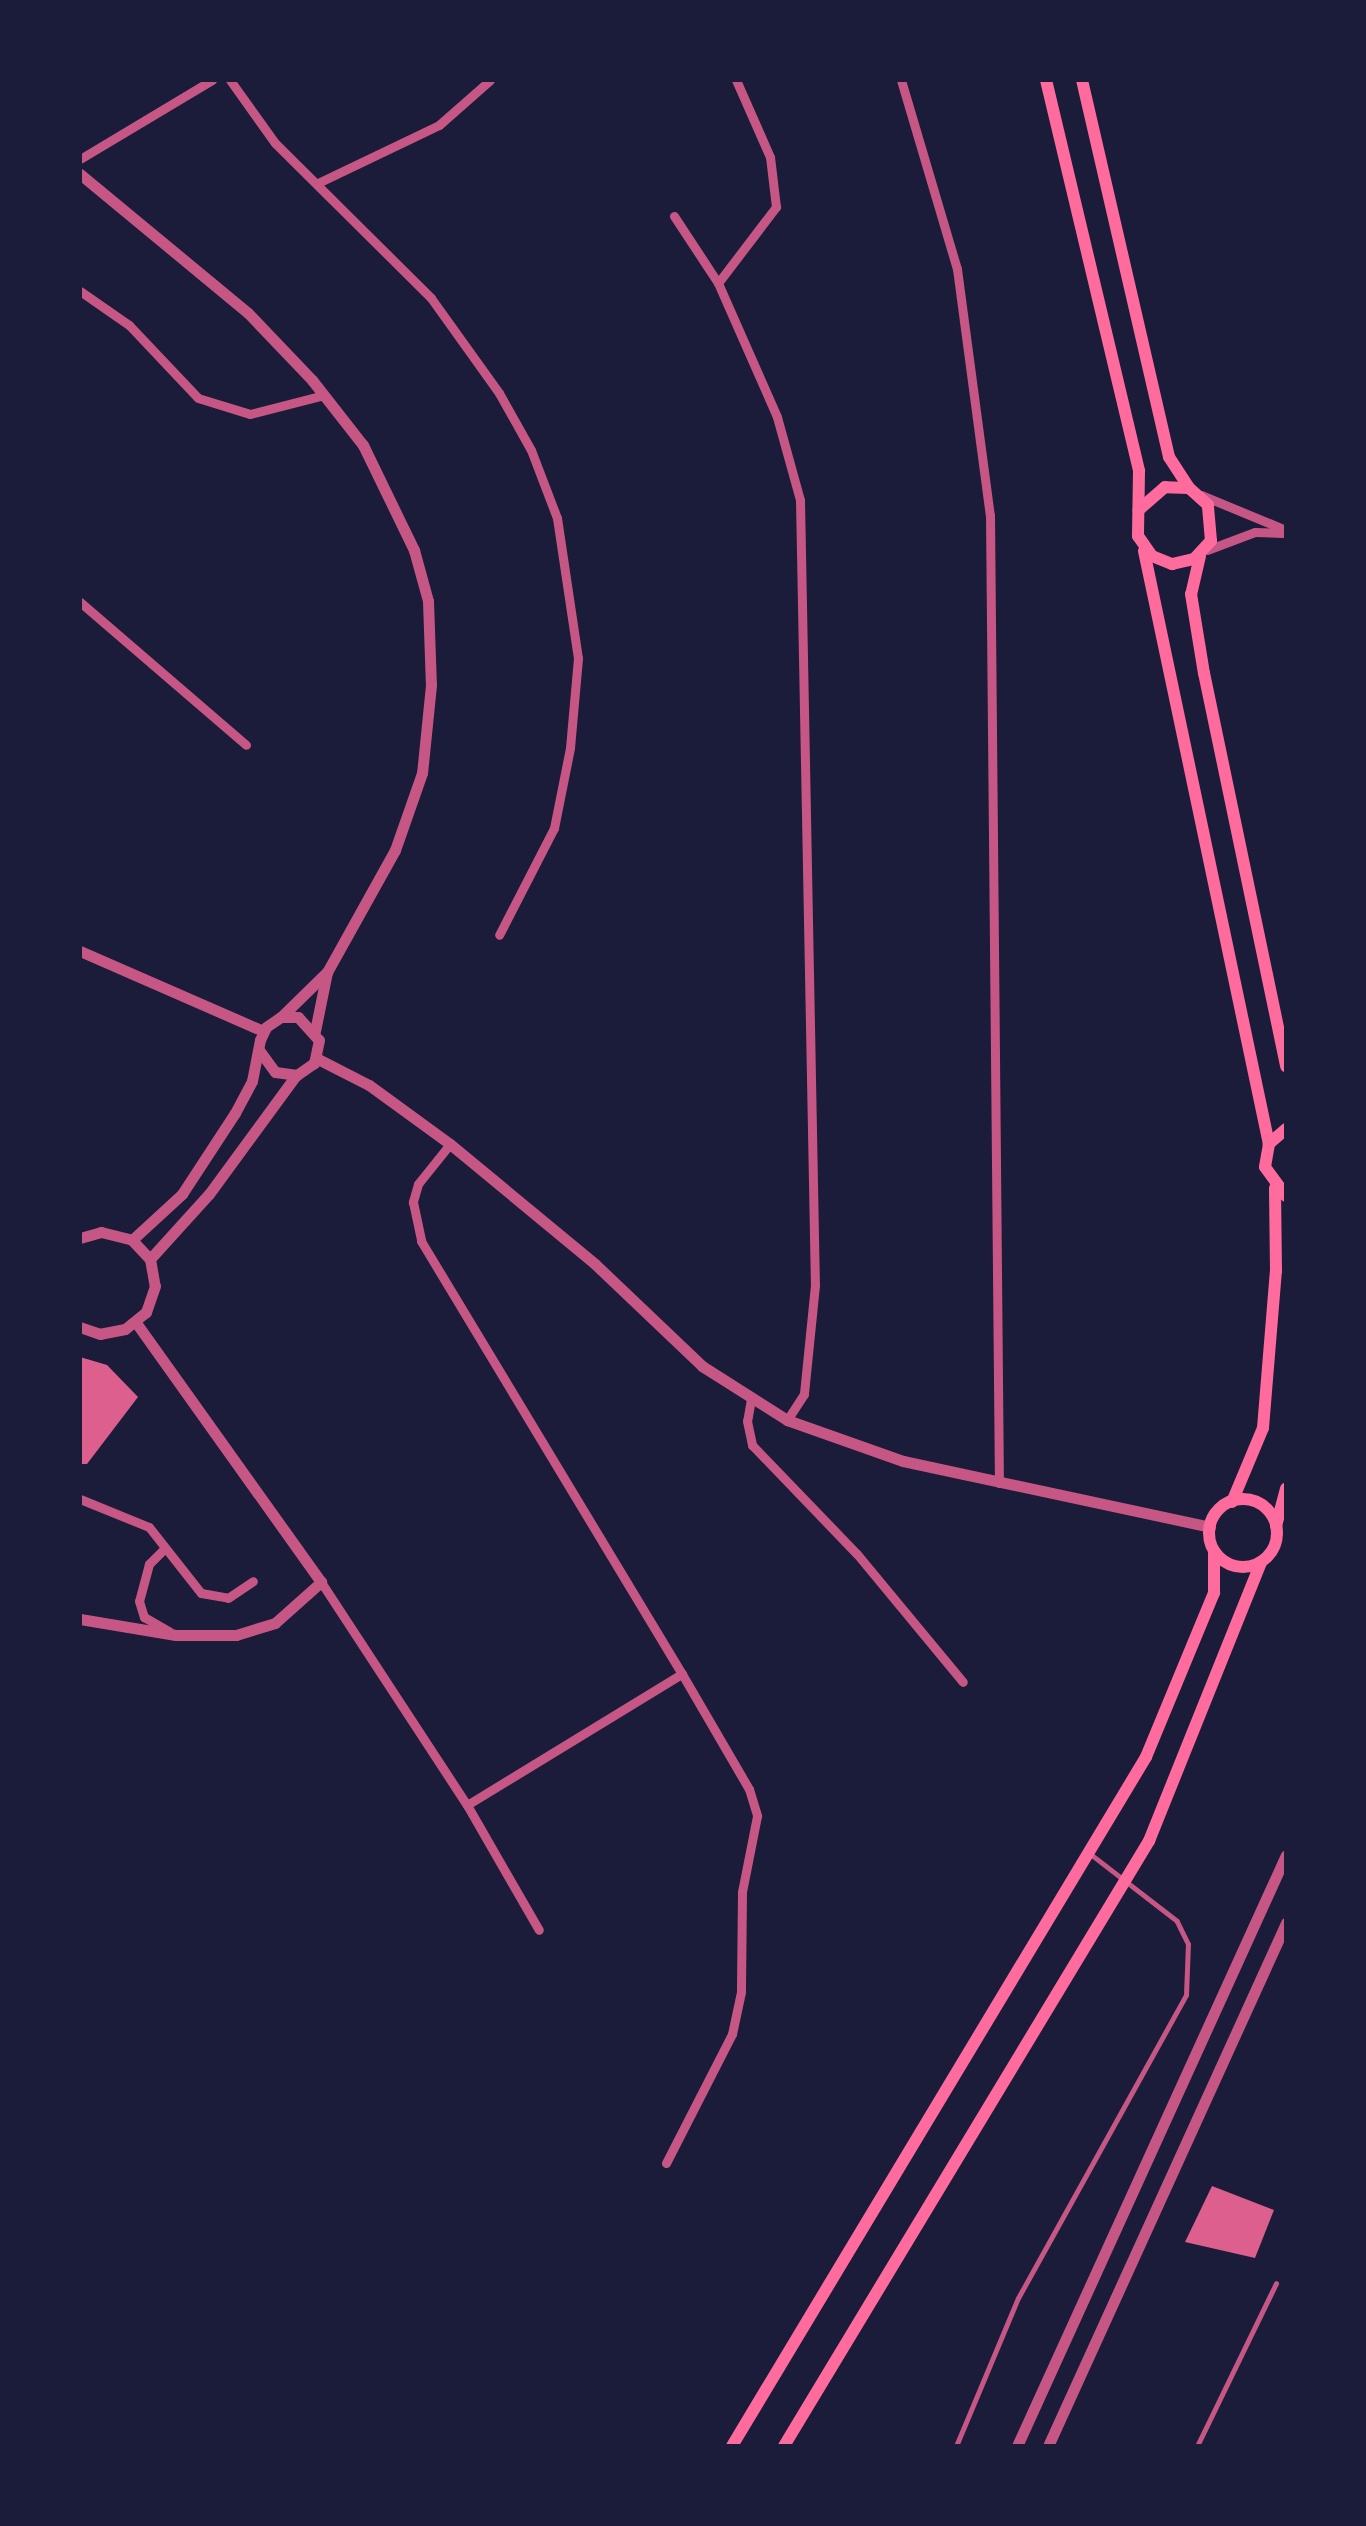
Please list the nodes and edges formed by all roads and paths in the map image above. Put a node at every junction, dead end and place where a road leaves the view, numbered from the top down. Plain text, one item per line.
1 (182, 80) edge
2 (212, 80) edge
3 (230, 80) edge
4 (490, 80) edge
5 (736, 80) edge
6 (900, 80) edge
7 (1046, 80) edge
8 (1082, 80) edge
9 (192, 92) junction
10 (80, 159) edge
11 (80, 174) edge
12 (320, 182) junction
13 (674, 216) dead end
14 (718, 283) junction
15 (80, 291) edge
16 (324, 395) junction
17 (1195, 492) junction
18 (1139, 510) junction
19 (1286, 532) edge
20 (1144, 548) junction
21 (1202, 553) junction
22 (80, 602) edge
23 (246, 745) dead end
24 (499, 936) dead end
25 (80, 951) edge
26 (328, 972) junction
27 (281, 1017) junction
28 (263, 1031) junction
29 (315, 1031) junction
30 (259, 1050) junction
31 (316, 1058) junction
32 (1286, 1067) edge
33 (297, 1074) junction
34 (1286, 1129) edge
35 (450, 1144) junction
36 (1269, 1144) junction
37 (1280, 1192) edge
38 (80, 1238) edge
39 (132, 1240) junction
40 (150, 1259) junction
41 (136, 1322) junction
42 (80, 1328) edge
43 (751, 1398) junction
44 (787, 1420) junction
45 (999, 1482) junction
46 (1286, 1488) edge
47 (80, 1499) edge
48 (1232, 1502) junction
49 (1276, 1526) junction
50 (1210, 1527) junction
51 (165, 1548) junction
52 (1214, 1551) junction
53 (1261, 1562) junction
54 (253, 1581) dead end
55 (321, 1582) junction
56 (80, 1620) edge
57 (176, 1636) junction
58 (682, 1674) junction
59 (963, 1682) dead end
60 (467, 1804) junction
61 (1089, 1852) junction
62 (1286, 1855) edge
63 (1127, 1877) junction
64 (1286, 1923) edge
65 (539, 1930) dead end
66 (666, 2164) dead end
67 (1276, 2283) dead end
68 (732, 2446) edge
69 (784, 2446) edge
70 (956, 2446) edge
71 (1017, 2446) edge
72 (1048, 2446) edge
73 (1197, 2446) edge

1 - 9 street
2 - 9 street
3 - 12 street
4 - 12 street
5 - 14 street
6 - 45 street
7 - 18 main road
8 - 17 main road
9 - 10 street
11 - 16 street
12 - 24 street
13 - 14 street
14 - 44 street
15 - 16 street
16 - 26 street
17 - 18 main road
17 - 19 street
17 - 21 main road
18 - 20 main road
19 - 21 street
20 - 21 main road
20 - 36 main road
21 - 32 main road
22 - 23 street
25 - 28 street
26 - 27 street
26 - 29 street
27 - 28 street
27 - 29 street
28 - 30 street
29 - 31 street
30 - 33 street
30 - 39 street
31 - 33 street
31 - 35 street
33 - 40 street
34 - 36 main road
35 - 43 street
35 - 58 street
36 - 37 main road
37 - 48 main road
38 - 39 street
39 - 40 street
40 - 41 street
41 - 42 street
41 - 55 street
43 - 44 street
43 - 59 street
44 - 45 street
45 - 50 street
46 - 49 main road
47 - 51 street
48 - 49 main road
48 - 50 main road
49 - 53 main road
50 - 52 main road
51 - 54 street
51 - 57 street
52 - 53 main road
52 - 61 main road
53 - 63 main road
55 - 57 street
55 - 60 street
56 - 57 street
58 - 60 street
58 - 66 street
60 - 65 street
61 - 63 lane
61 - 68 main road
62 - 71 street
63 - 69 main road
63 - 70 lane
64 - 72 street
67 - 73 lane

